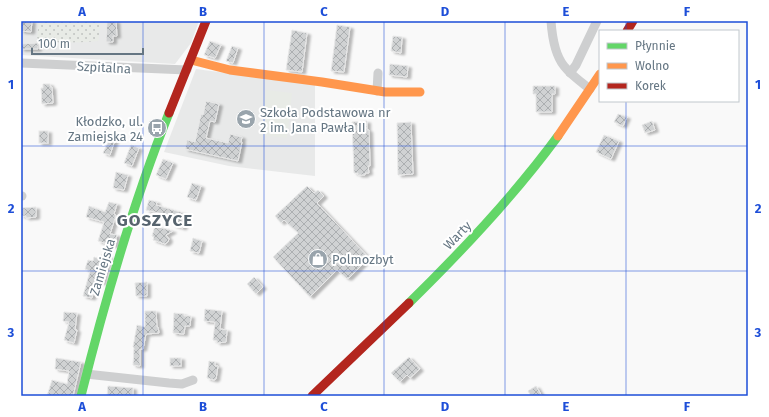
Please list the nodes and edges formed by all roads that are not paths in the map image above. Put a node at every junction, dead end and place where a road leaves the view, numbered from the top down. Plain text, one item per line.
1 (206, 21) edge
2 (551, 21) edge
3 (597, 21) edge
4 (634, 21) edge
5 (628, 30) edge
6 (192, 60) junction
7 (21, 63) edge
8 (187, 70) junction
9 (378, 73) dead end
10 (570, 73) junction
11 (599, 76) edge
12 (590, 89) junction
13 (381, 91) junction
14 (420, 92) dead end
15 (86, 374) junction
16 (193, 380) dead end
17 (81, 396) edge
18 (312, 396) edge

1 - 6 street, Zamiejska
2 - 10 street
3 - 10 street
4 - 5 street
6 - 8 street, Zamiejska
6 - 13 street
7 - 8 street, Szpitalna
8 - 15 street, Zamiejska
9 - 13 street
10 - 12 street
11 - 12 street, Warty
12 - 18 street, Warty
13 - 14 street
15 - 16 street
15 - 17 street, Zamiejska

